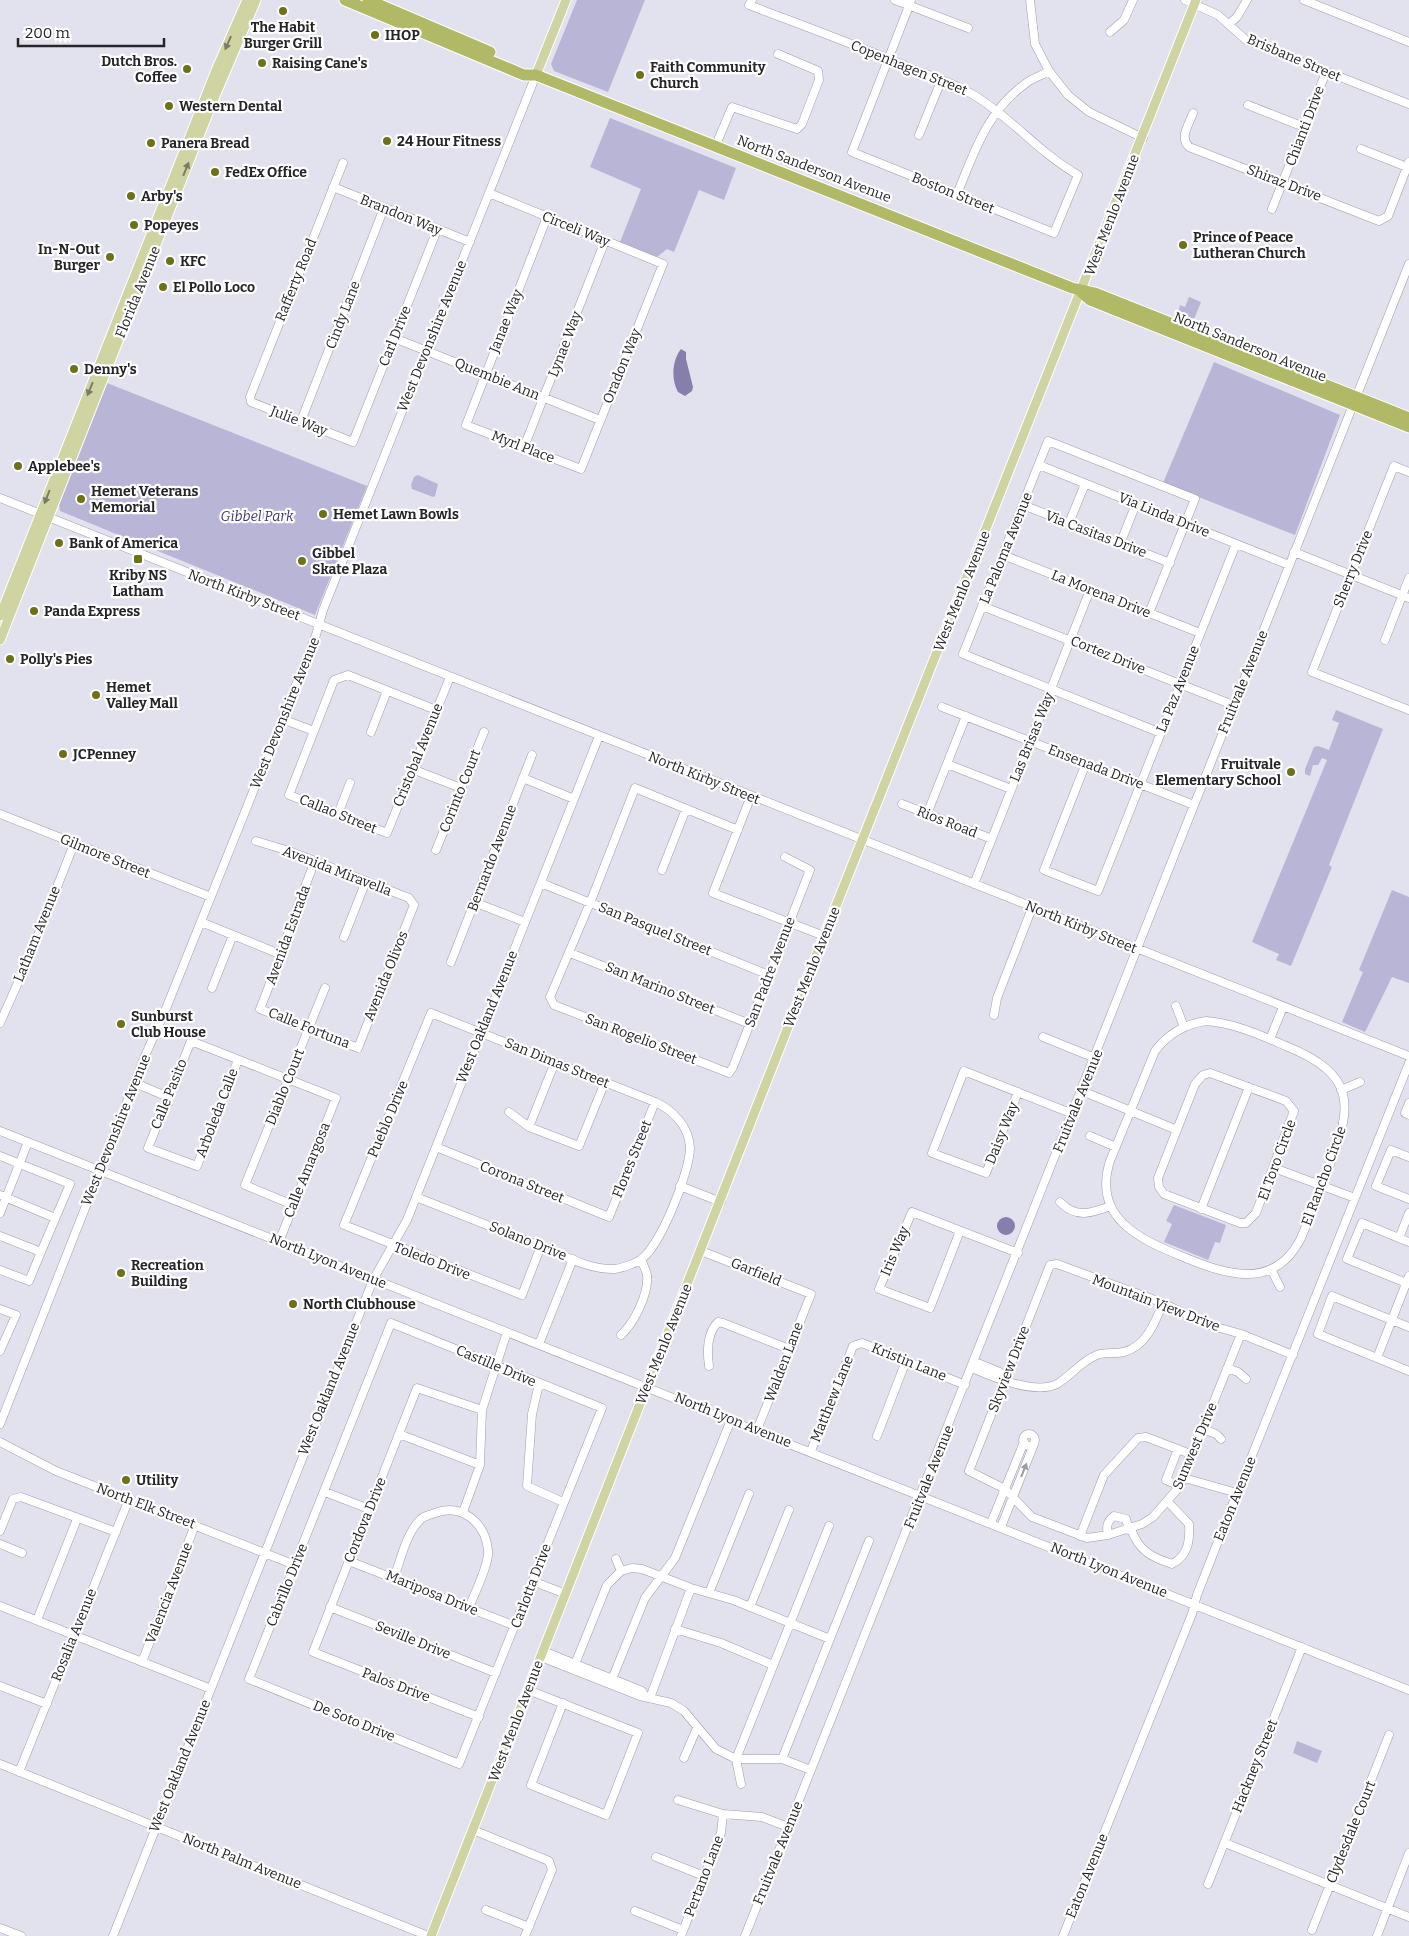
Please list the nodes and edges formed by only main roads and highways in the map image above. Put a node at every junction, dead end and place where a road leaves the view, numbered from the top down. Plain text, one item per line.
1 (247, 0) edge
2 (256, 0) edge
3 (345, 0) edge
4 (351, 0) edge
5 (369, 0) edge
6 (566, 0) edge
7 (1195, 2) edge
8 (536, 75) junction
9 (129, 290) junction
10 (1081, 292) junction
11 (122, 330) junction
12 (108, 342) junction
13 (1214, 349) junction
14 (1248, 354) junction
15 (105, 374) junction
16 (1355, 401) junction
17 (1409, 418) edge
18 (1409, 427) edge
19 (44, 516) junction
20 (15, 578) junction
21 (0, 616) edge
22 (0, 626) edge
23 (0, 640) edge
24 (429, 1936) edge

1 -> 9 main road, Florida Avenue
11 -> 2 main road, Florida Avenue
3 - 8 highway, North Sanderson Avenue
4 - 5 highway
5 - 8 highway, North Sanderson Avenue
6 - 8 main road, West Devonshire Avenue
7 - 10 main road, West Menlo Avenue
8 - 10 highway, North Sanderson Avenue
9 - 11 main road
9 - 12 main road, Florida Avenue
10 - 13 highway, North Sanderson Avenue
10 - 14 highway, North Sanderson Avenue
10 - 24 main road, West Menlo Avenue
11 - 15 main road, Florida Avenue
12 - 15 main road
12 -> 19 main road, Florida Avenue
13 - 14 highway
13 - 16 highway, North Sanderson Avenue
14 - 16 highway, North Sanderson Avenue
15 - 19 main road, Florida Avenue
16 - 17 highway, North Sanderson Avenue
16 - 18 highway, North Sanderson Avenue
19 - 20 main road, Florida Avenue
19 - 23 main road, Florida Avenue
20 - 21 main road, Florida Avenue
20 - 22 main road

